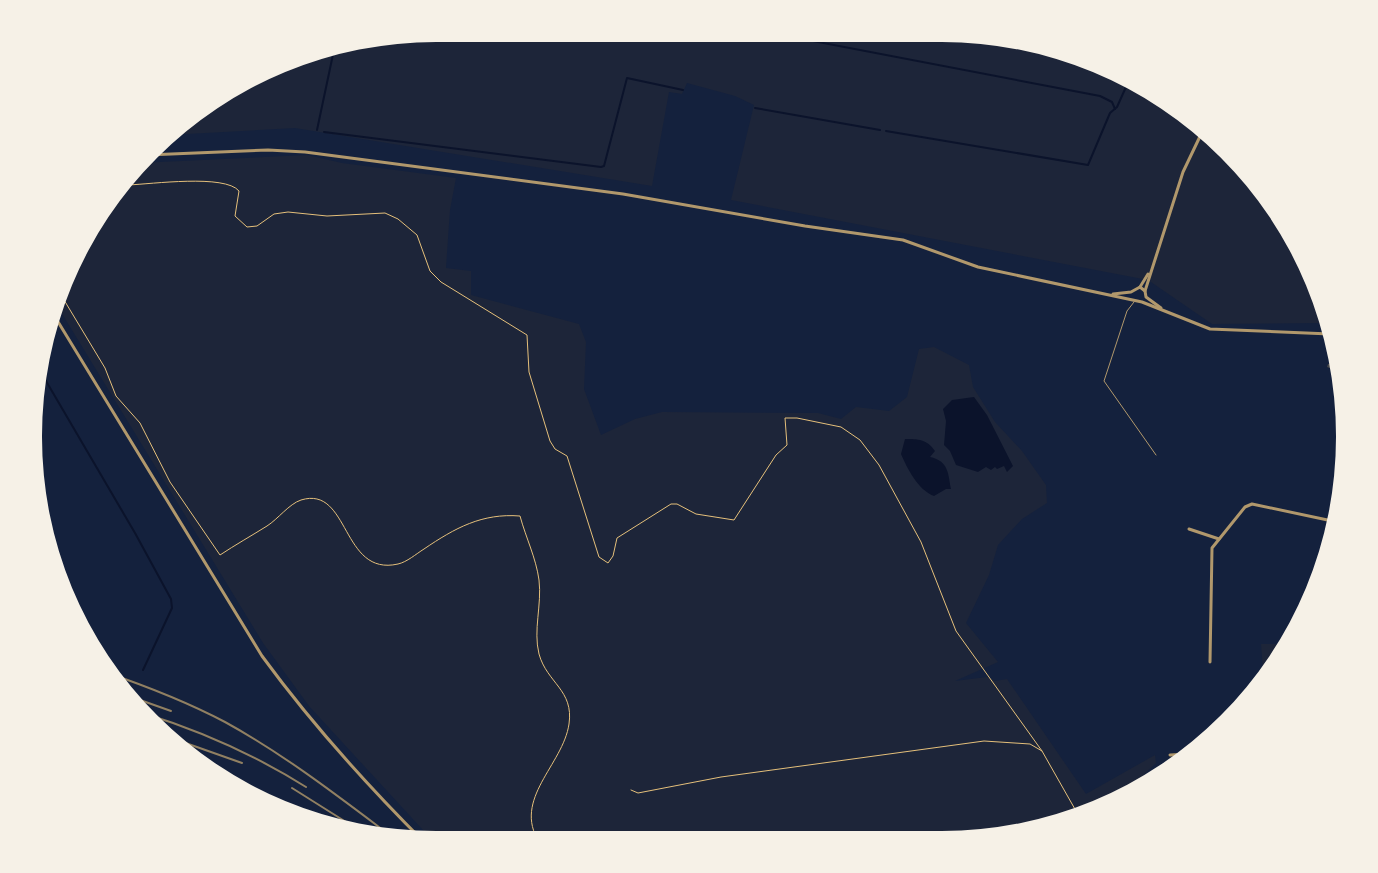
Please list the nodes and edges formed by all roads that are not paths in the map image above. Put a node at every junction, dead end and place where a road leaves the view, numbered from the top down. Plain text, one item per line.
1 (1199, 138) edge
2 (162, 154) edge
3 (1150, 271) junction
4 (1140, 287) junction
5 (1131, 292) junction
6 (1146, 294) junction
7 (1110, 295) junction
8 (1133, 301) junction
9 (1142, 302) junction
10 (1164, 311) junction
11 (59, 323) edge
12 (1323, 334) edge
13 (1156, 455) dead end
14 (1327, 520) edge
15 (1189, 529) dead end
16 (1219, 539) junction
17 (1210, 662) dead end
18 (1170, 755) dead end
19 (1174, 755) edge
20 (412, 830) edge

1 - 3 street
2 - 7 street
3 - 4 street
3 - 6 street
4 - 5 street
4 - 6 street
5 - 7 street
5 - 8 street
6 - 9 street
6 - 10 street
7 - 8 street
8 - 9 street
8 - 13 lane
9 - 10 street
10 - 12 street
11 - 20 street
14 - 16 street
15 - 16 street
16 - 17 street
18 - 19 street

